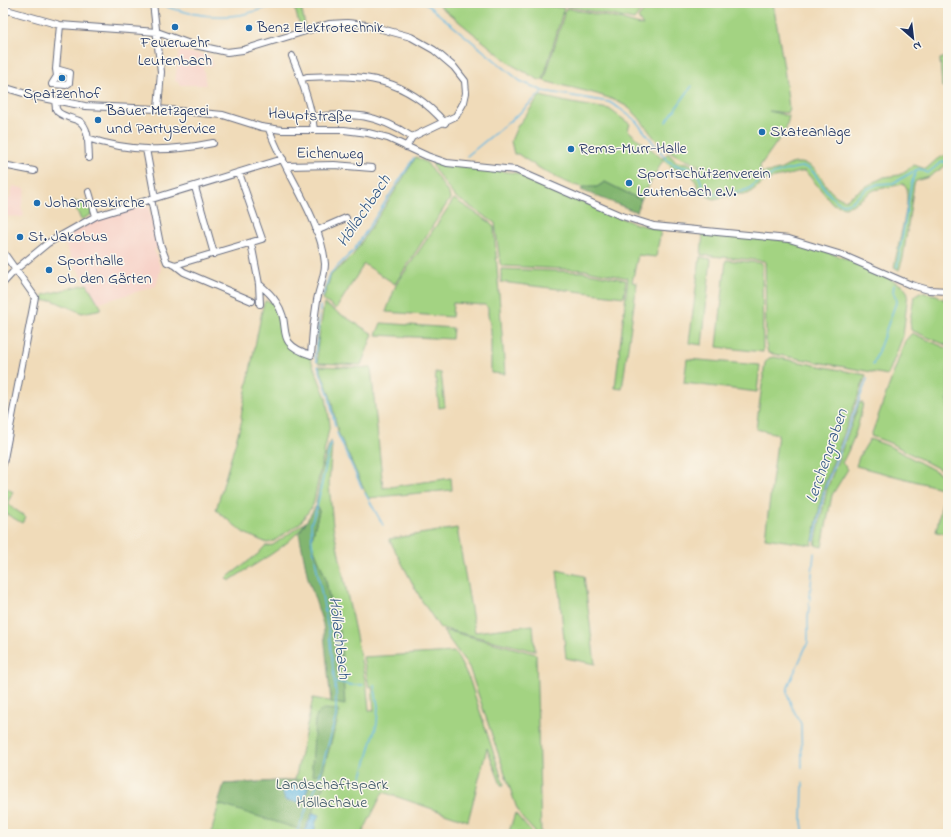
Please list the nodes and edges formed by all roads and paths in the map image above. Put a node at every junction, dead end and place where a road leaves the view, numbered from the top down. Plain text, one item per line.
1 (154, 6) edge
2 (3, 8) edge
3 (60, 25) junction
4 (157, 32) junction
5 (292, 56) dead end
6 (56, 69) dead end
7 (301, 79) junction
8 (3, 86) edge
9 (55, 100) junction
10 (158, 109) junction
11 (312, 117) junction
12 (445, 123) junction
13 (270, 129) junction
14 (314, 130) junction
15 (412, 137) junction
16 (87, 138) junction
17 (213, 143) dead end
18 (406, 147) junction
19 (146, 149) junction
20 (88, 158) dead end
21 (283, 159) junction
22 (3, 165) edge
23 (286, 166) junction
24 (372, 168) dead end
25 (34, 171) dead end
26 (239, 173) junction
27 (195, 187) junction
28 (89, 192) dead end
29 (153, 198) junction
30 (96, 216) junction
31 (346, 218) dead end
32 (316, 231) junction
33 (251, 243) junction
34 (3, 252) edge
35 (214, 254) junction
36 (172, 265) junction
37 (15, 270) junction
38 (3, 284) edge
39 (259, 284) junction
40 (948, 291) edge
41 (252, 301) dead end
42 (260, 304) dead end
43 (3, 464) edge

1 - 4 street
2 - 3 street
3 - 4 street
3 - 6 street
4 - 10 street
4 - 12 street
5 - 7 street
7 - 11 street
7 - 12 street
8 - 9 street, Hauptstraße
9 - 10 street, Hauptstraße
9 - 16 street
10 - 13 street, Hauptstraße
11 - 14 street
11 - 15 street
12 - 15 street
13 - 14 street, Hauptstraße
13 - 21 street
14 - 18 street, Hauptstraße
15 - 18 street
16 - 19 street
16 - 20 street
17 - 19 street
18 - 40 street, Hauptstraße
19 - 29 street
21 - 23 street
21 - 26 street
22 - 25 street
23 - 24 street, Eichenweg
23 - 32 street
26 - 27 street
26 - 33 street
27 - 29 street
27 - 35 street
28 - 30 street
29 - 30 street
29 - 36 street
30 - 37 street
31 - 32 street
32 - 39 street
33 - 35 street
33 - 39 street
34 - 37 street
35 - 36 street
36 - 41 street
37 - 38 street
37 - 43 street
39 - 42 street

